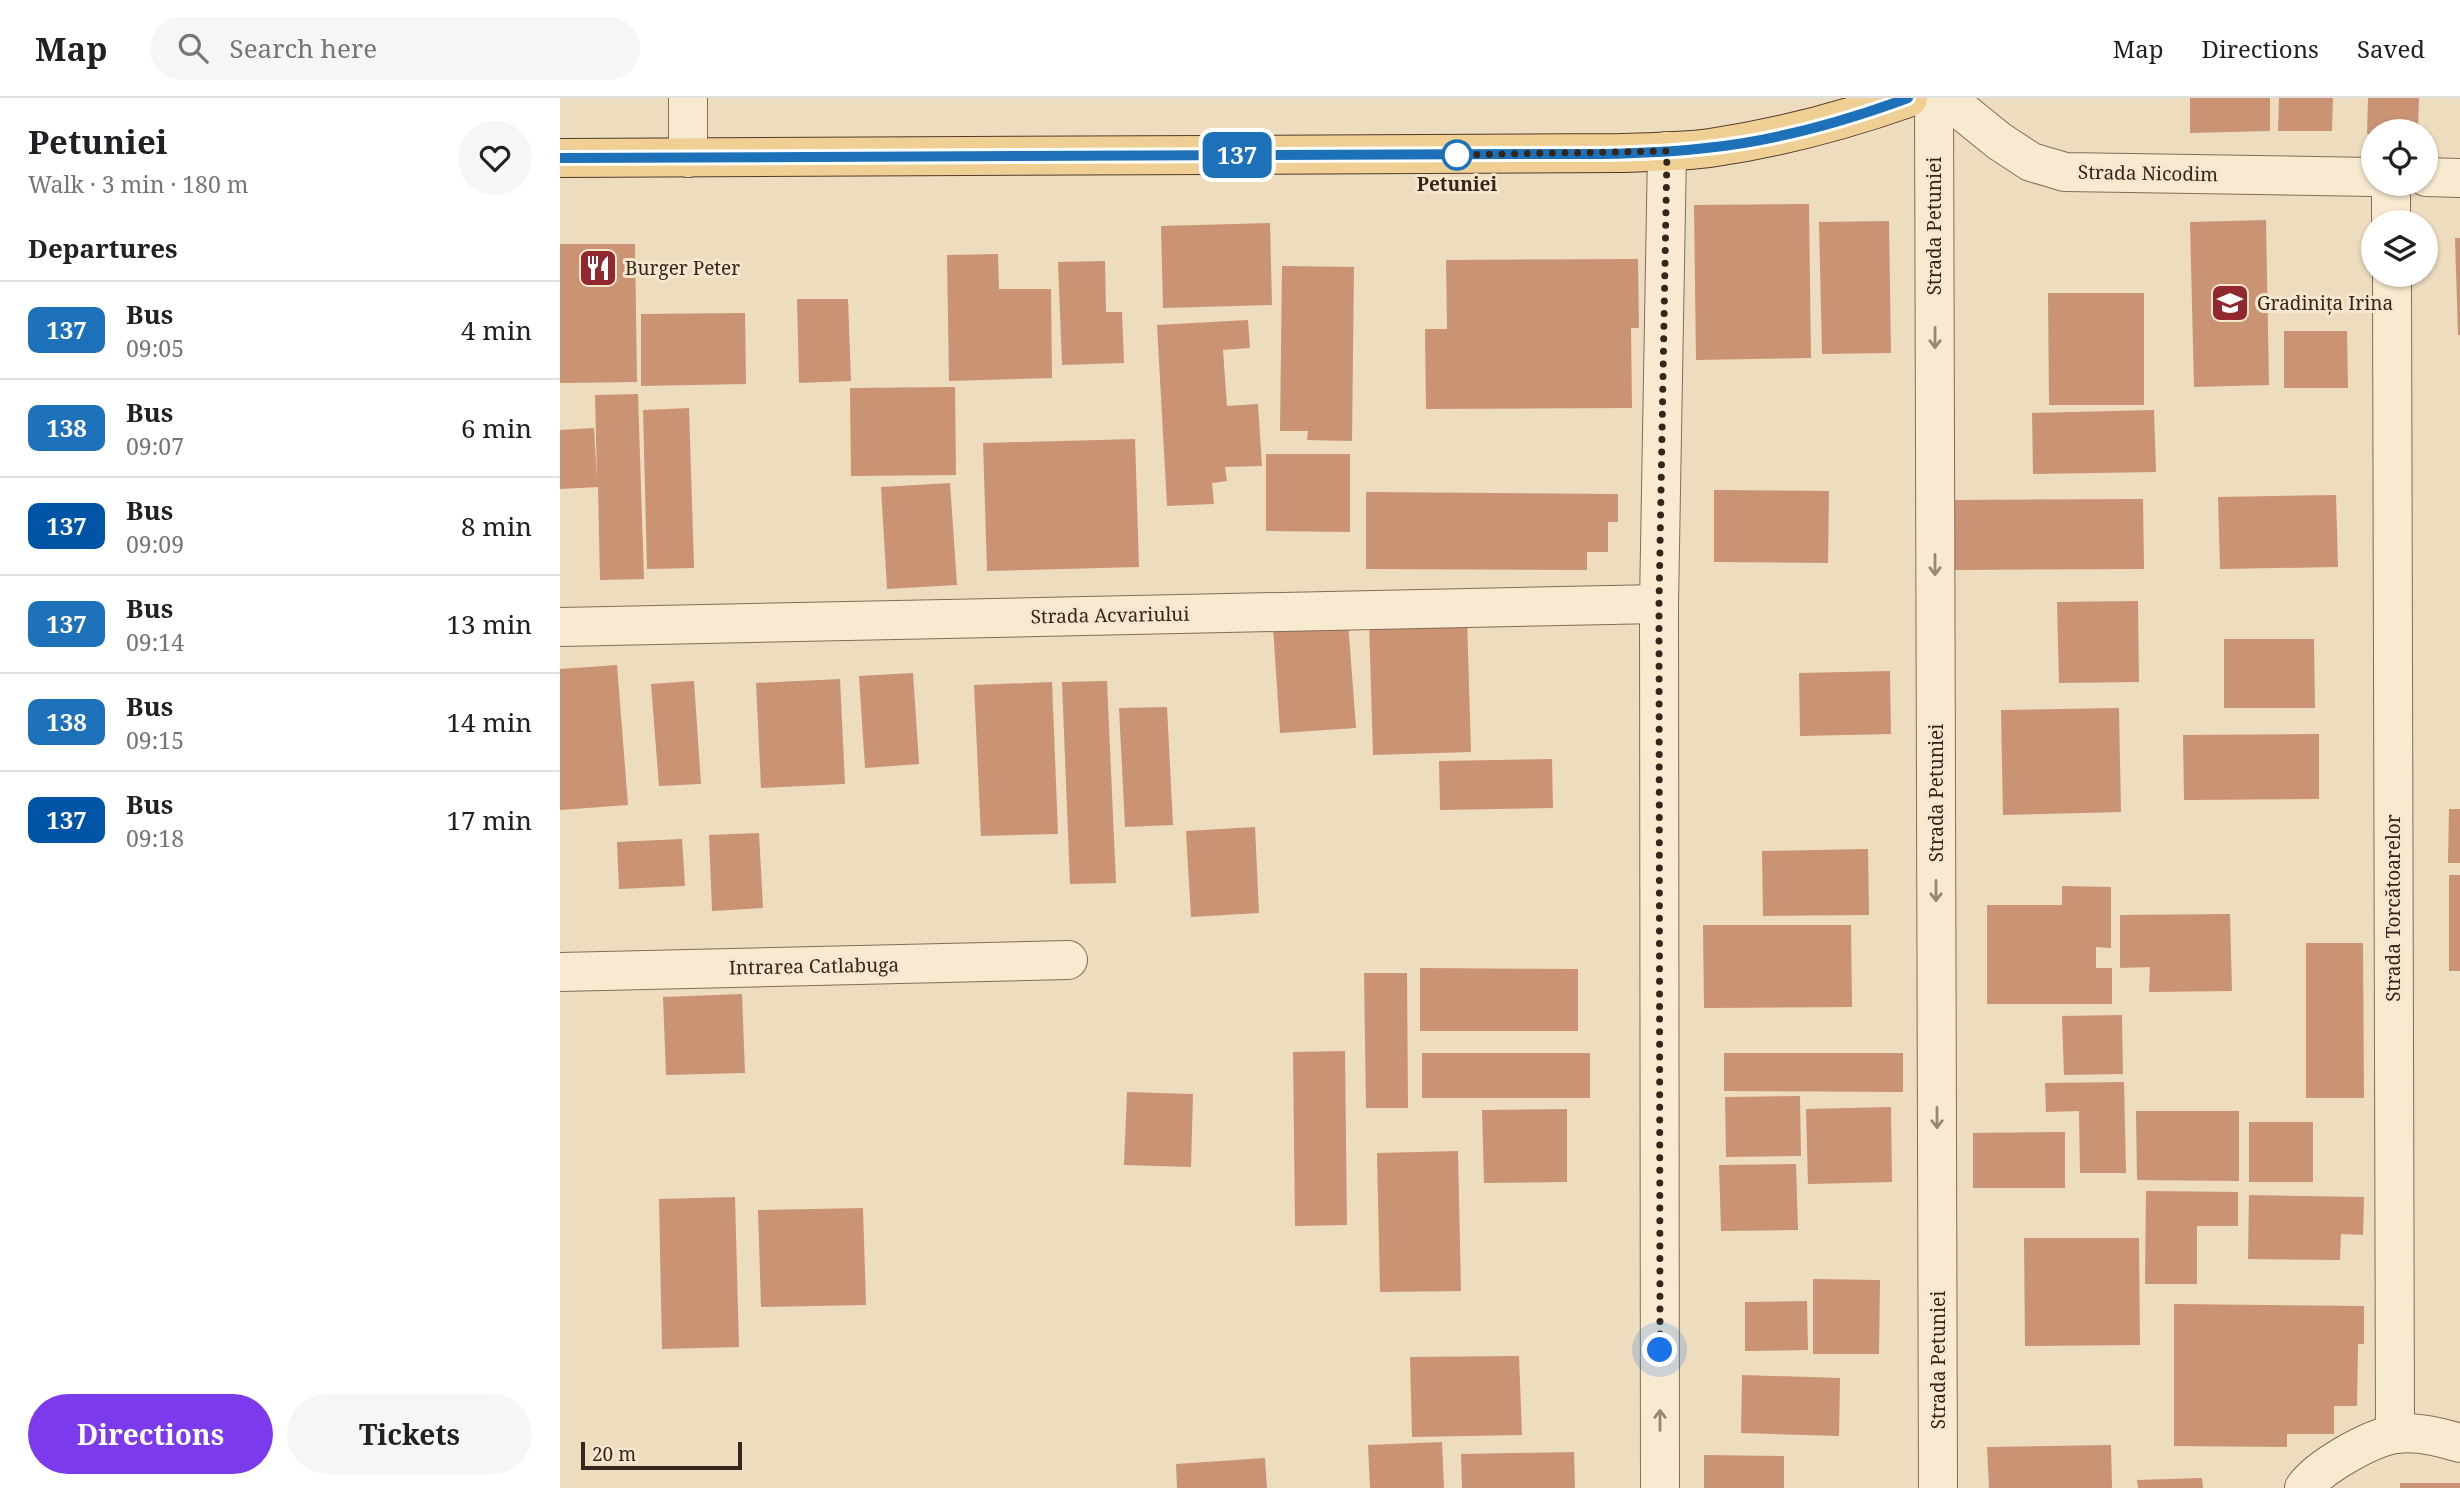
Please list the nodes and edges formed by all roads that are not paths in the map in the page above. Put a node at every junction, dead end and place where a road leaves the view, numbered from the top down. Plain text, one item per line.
1 (688, 98) edge
2 (1908, 98) edge
3 (1934, 98) edge
4 (1946, 98) edge
5 (1667, 151) junction
6 (560, 158) edge
7 (688, 158) junction
8 (2361, 177) edge
9 (2438, 177) edge
10 (2460, 178) edge
11 (2392, 287) edge
12 (1659, 604) junction
13 (560, 627) edge
14 (1068, 960) dead end
15 (560, 972) edge
16 (2395, 1434) junction
17 (2460, 1443) edge
18 (1660, 1488) edge
19 (1938, 1488) edge
20 (2304, 1488) edge

1 - 7 street
2 - 5 main road
3 -> 19 street, Strada Petuniei
4 - 8 street, Strada Nicodim
5 - 7 main road
5 - 12 street
6 - 7 main road
9 - 10 street
11 - 16 street, Strada Torcătoarelor
12 - 13 street, Strada Acvariului
18 -> 12 street
14 - 15 street, Intrarea Catlabuga
16 - 17 street
16 - 20 street

